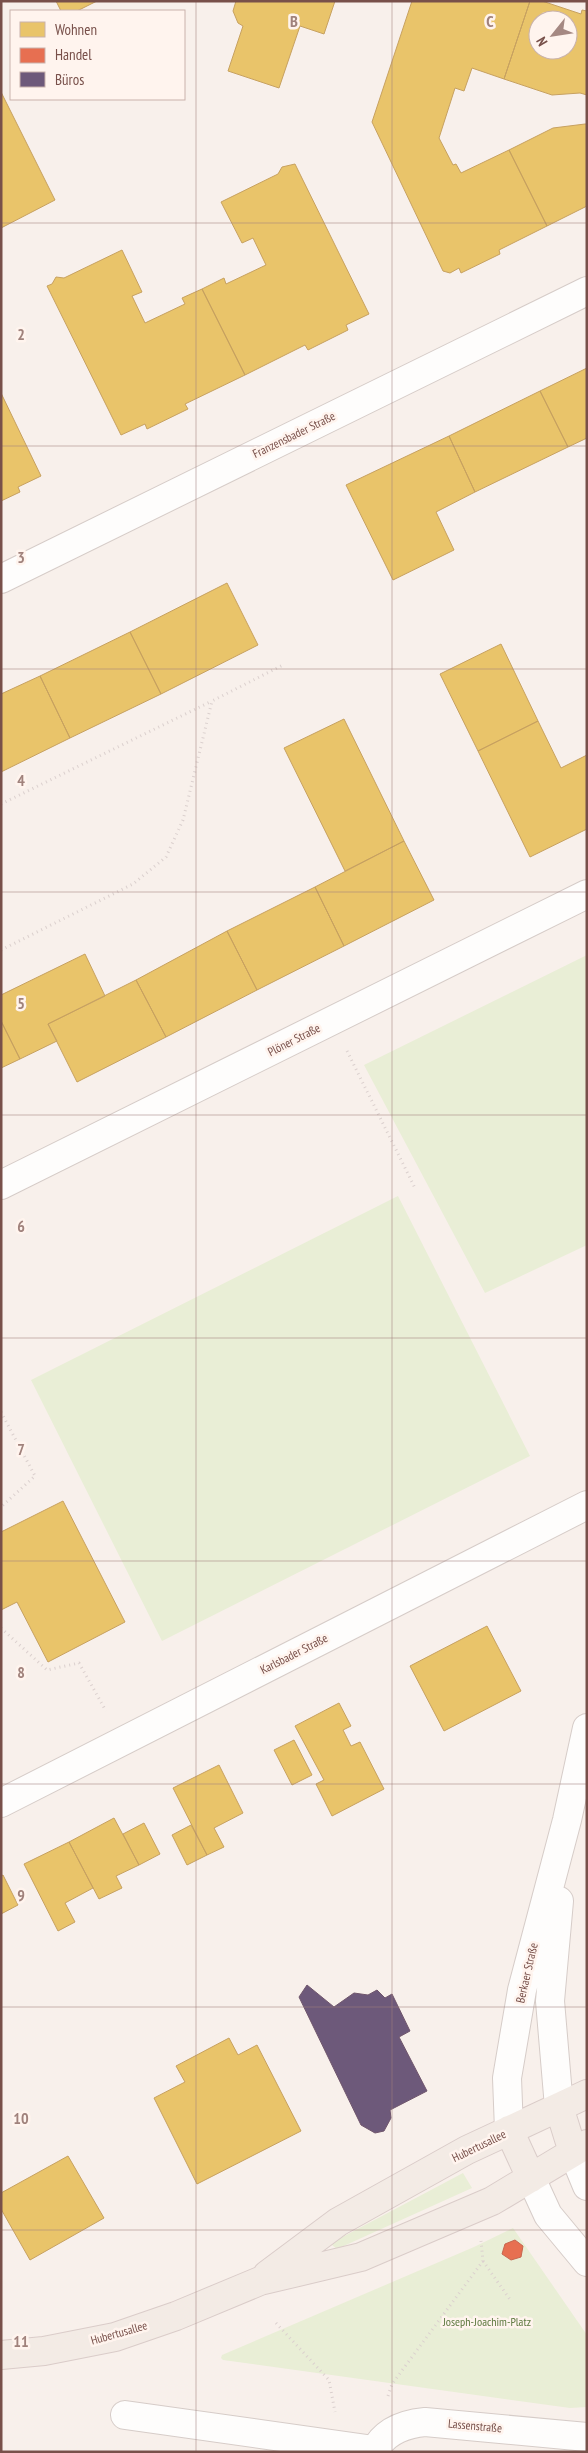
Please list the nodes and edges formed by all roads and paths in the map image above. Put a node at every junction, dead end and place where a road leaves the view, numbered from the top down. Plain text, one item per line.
1 (587, 292) edge
2 (1, 579) edge
3 (283, 665) dead end
4 (212, 701) junction
5 (1, 804) edge
6 (587, 894) edge
7 (1, 950) edge
8 (344, 1044) dead end
9 (1, 1185) edge
10 (415, 1188) dead end
11 (1, 1412) edge
12 (587, 1505) edge
13 (1, 1507) edge
14 (1, 1628) edge
15 (108, 1714) dead end
16 (587, 1728) edge
17 (1, 1803) edge
18 (567, 1820) junction
19 (587, 2094) edge
20 (559, 2107) junction
21 (509, 2130) junction
22 (580, 2148) edge
23 (531, 2178) junction
24 (587, 2186) edge
25 (480, 2234) dead end
26 (484, 2261) junction
27 (587, 2262) edge
28 (260, 2281) junction
29 (510, 2301) dead end
30 (276, 2323) dead end
31 (1, 2355) edge
32 (125, 2415) dead end
33 (587, 2437) edge
34 (341, 2444) junction
35 (374, 2451) edge

1 - 2 street, Franzensbader Straße
3 - 4 path
4 - 5 path
4 - 7 path
6 - 9 street, Plöner Straße
8 - 10 path
11 - 13 path
12 - 17 street, Karlsbader Straße
14 - 15 path
16 - 18 street, Berkaer Straße
18 - 20 street, Berkaer Straße
18 - 21 street, Berkaer Straße
19 - 20 main road
20 - 21 main road
20 - 22 main road
21 - 23 main road, Hubertusallee
21 - 28 main road, Hubertusallee
22 - 23 main road
22 - 24 street
23 - 27 street
23 - 28 main road, Hubertusallee
25 - 26 path
26 - 29 path
26 - 35 path
28 - 31 main road, Hubertusallee
30 - 34 path
32 - 34 street
33 - 35 street, Lassenstraße
34 - 35 street

